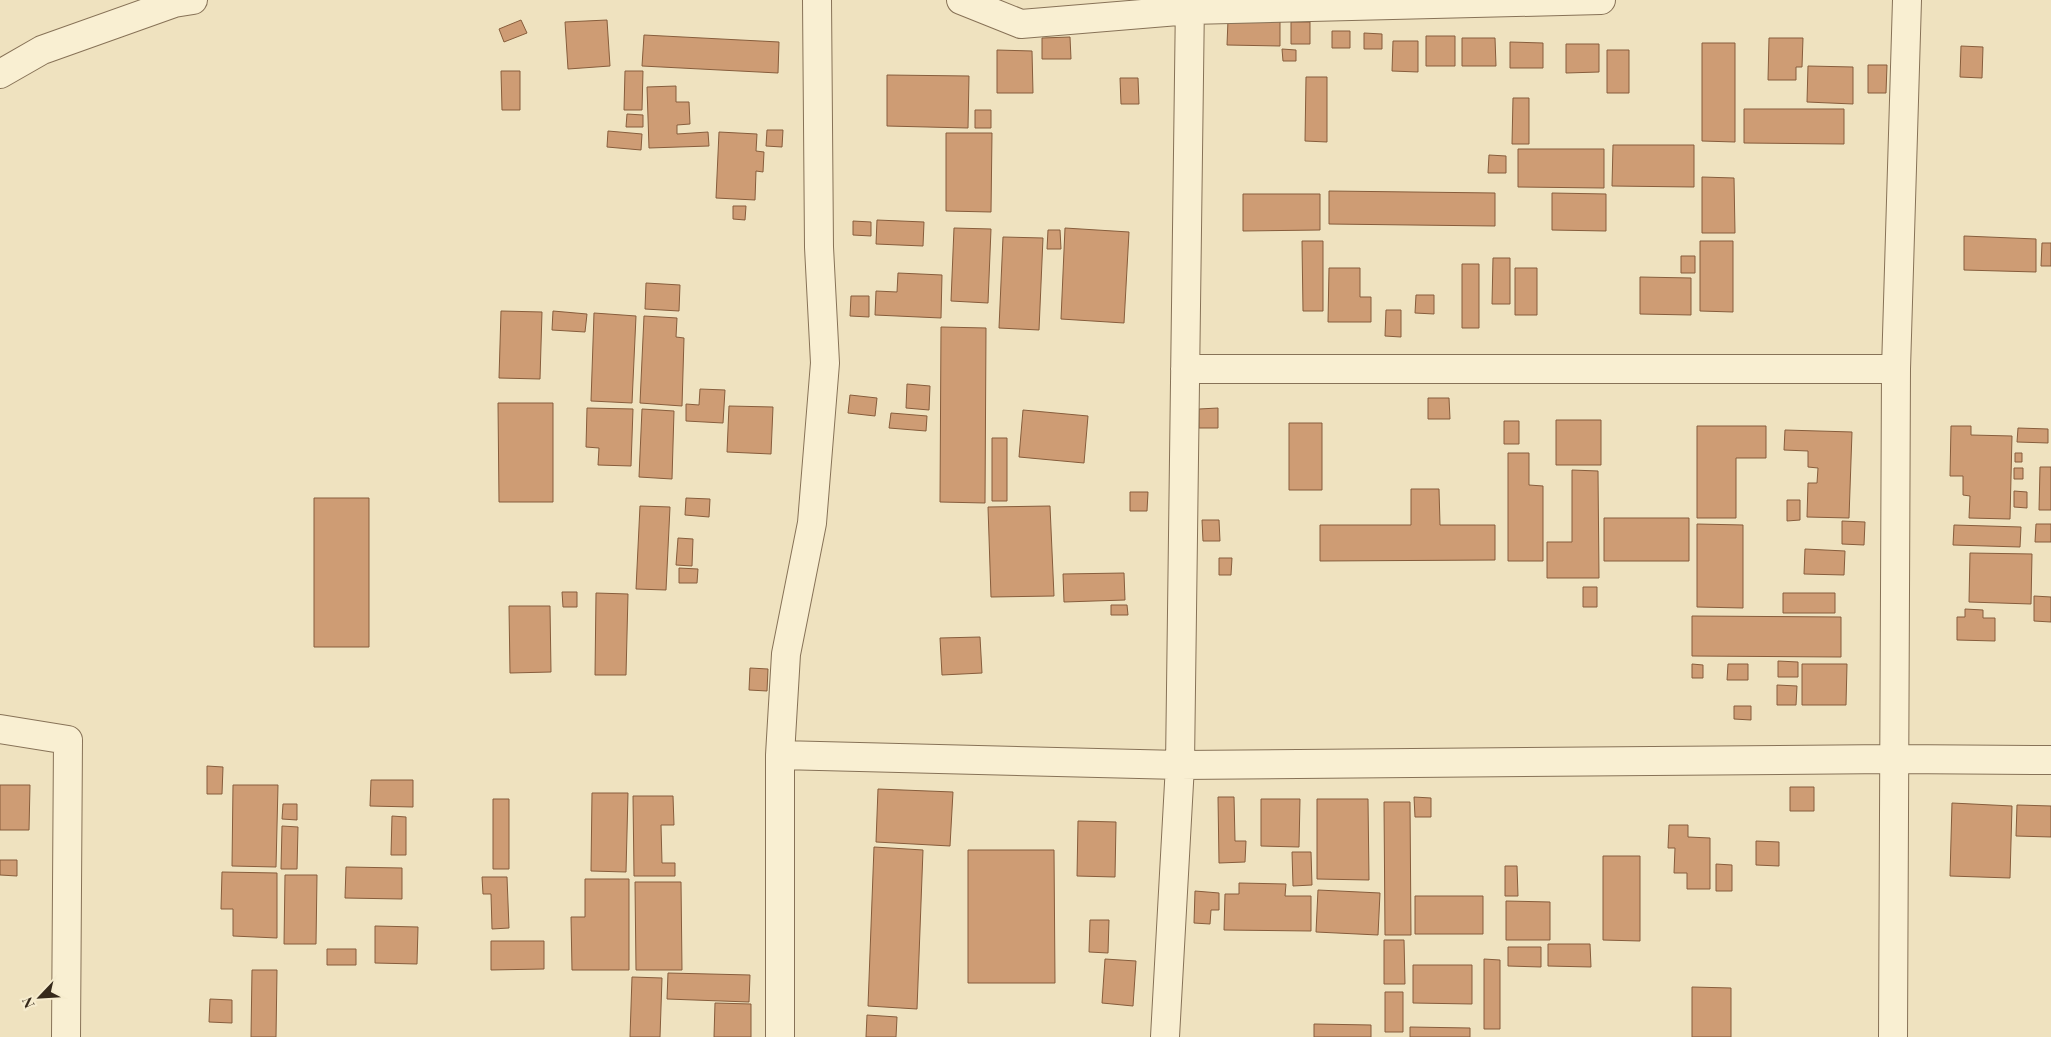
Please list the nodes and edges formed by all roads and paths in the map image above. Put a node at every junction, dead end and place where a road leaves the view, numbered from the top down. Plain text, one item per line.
1 (193, 0) edge
2 (817, 0) edge
3 (961, 0) edge
4 (1601, 0) edge
5 (1907, 0) edge
6 (1190, 5) edge
7 (0, 74) edge
8 (1185, 369) junction
9 (1896, 369) junction
10 (0, 729) edge
11 (780, 755) junction
12 (1893, 759) junction
13 (2051, 760) edge
14 (1180, 765) junction
15 (66, 1037) edge
16 (780, 1037) edge
17 (1165, 1037) edge
18 (1893, 1037) edge

1 - 7 street
2 - 11 street
3 - 6 street
4 - 6 street
5 - 9 street
6 - 8 street
8 - 9 street
8 - 14 street
9 - 12 street
10 - 15 street
11 - 14 street
11 - 16 street
12 - 13 street
12 - 14 street
12 - 18 street
14 - 17 street

